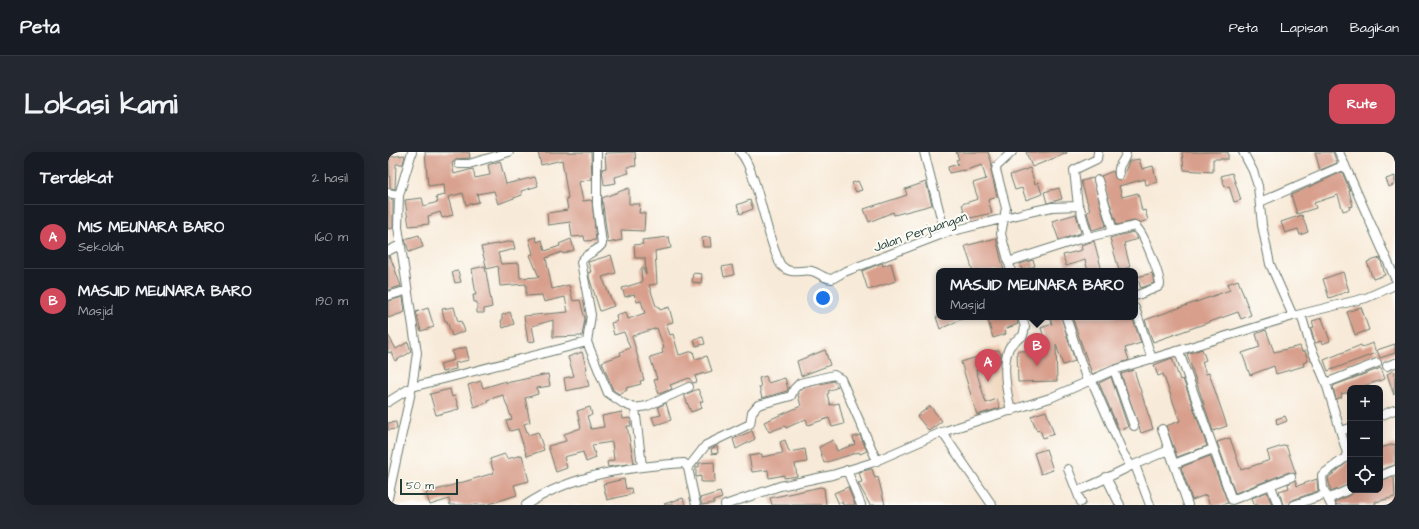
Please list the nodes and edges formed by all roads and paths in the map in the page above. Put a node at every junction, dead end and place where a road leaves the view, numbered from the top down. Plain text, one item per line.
1 (412, 152) edge
2 (509, 152) edge
3 (597, 152) edge
4 (740, 152) edge
5 (924, 152) edge
6 (1012, 152) edge
7 (1098, 152) edge
8 (1126, 152) edge
9 (1242, 152) edge
10 (1339, 152) edge
11 (459, 164) dead end
12 (1345, 165) junction
13 (1119, 175) dead end
14 (1098, 180) dead end
15 (388, 193) edge
16 (399, 195) junction
17 (1260, 202) junction
18 (1078, 206) junction
19 (1005, 218) junction
20 (1112, 231) junction
21 (944, 233) junction
22 (1088, 237) junction
23 (400, 245) junction
24 (388, 251) edge
25 (1008, 262) junction
26 (1010, 268) edge
27 (1395, 278) edge
28 (1395, 285) edge
29 (408, 290) junction
30 (1138, 295) edge
31 (388, 296) edge
32 (1302, 314) junction
33 (1293, 316) junction
34 (1138, 317) edge
35 (1023, 320) edge
36 (1067, 320) edge
37 (587, 342) junction
38 (1179, 352) junction
39 (1152, 359) junction
40 (1377, 363) dead end
41 (1395, 363) edge
42 (1387, 366) dead end
43 (1114, 370) junction
44 (1089, 380) junction
45 (1326, 384) junction
46 (412, 387) junction
47 (689, 387) dead end
48 (388, 402) edge
49 (635, 408) junction
50 (1394, 410) edge
51 (1011, 412) junction
52 (1383, 415) edge
53 (1134, 426) dead end
54 (1162, 429) dead end
55 (1347, 429) edge
56 (947, 430) junction
57 (1341, 431) junction
58 (1213, 449) junction
59 (1169, 450) junction
60 (877, 461) junction
61 (1174, 464) junction
62 (1133, 465) junction
63 (642, 466) junction
64 (688, 468) junction
65 (1068, 469) dead end
66 (848, 470) junction
67 (1395, 470) edge
68 (1383, 475) edge
69 (1106, 477) junction
70 (1291, 477) dead end
71 (1270, 486) junction
72 (1077, 491) junction
73 (1347, 491) edge
74 (1320, 496) dead end
75 (388, 498) edge
76 (1081, 502) dead end
77 (1233, 502) edge
78 (1329, 502) edge
79 (529, 504) edge
80 (696, 505) edge
81 (725, 505) edge
82 (861, 505) edge
83 (992, 505) edge
84 (1120, 505) edge
85 (1150, 505) edge
86 (1188, 505) edge
87 (1278, 505) edge
88 (1294, 505) edge

1 - 16 street
2 - 11 street
3 - 37 street
4 - 21 street, Jalan Perjuangan
5 - 21 street
6 - 19 street
7 - 18 street
8 - 13 street
9 - 17 street
10 - 12 street
12 - 17 street
12 - 27 street
14 - 20 street
15 - 16 street
16 - 23 street
17 - 33 street
18 - 19 street, Jalan Perjuangan
18 - 22 street
19 - 21 street, Jalan Perjuangan
19 - 25 street
20 - 22 street
20 - 30 street
22 - 25 street
23 - 24 street
23 - 29 street
25 - 26 street
28 - 32 street
29 - 31 street
29 - 46 street
32 - 33 street
32 - 45 street
33 - 38 street
34 - 39 street
35 - 51 street
36 - 44 street
37 - 46 street
37 - 49 street
38 - 39 street
38 - 58 street
39 - 43 street
40 - 45 street
41 - 42 street
43 - 44 street
43 - 53 street
44 - 51 street
44 - 62 street
45 - 57 street
46 - 48 street
46 - 75 street
47 - 49 street
49 - 63 street
50 - 52 street
51 - 56 street
54 - 59 street
55 - 57 street
56 - 60 street
56 - 83 street
57 - 78 street
58 - 61 street
58 - 77 street
59 - 61 street
59 - 62 street
60 - 64 street
60 - 66 street
61 - 86 street
62 - 69 street
62 - 85 street
63 - 64 street
63 - 79 street
64 - 80 street
65 - 72 street
66 - 81 street
66 - 82 street
67 - 68 street
69 - 72 street
69 - 84 street
70 - 71 street
71 - 77 street
71 - 87 street
72 - 76 street
73 - 78 street
74 - 88 street

